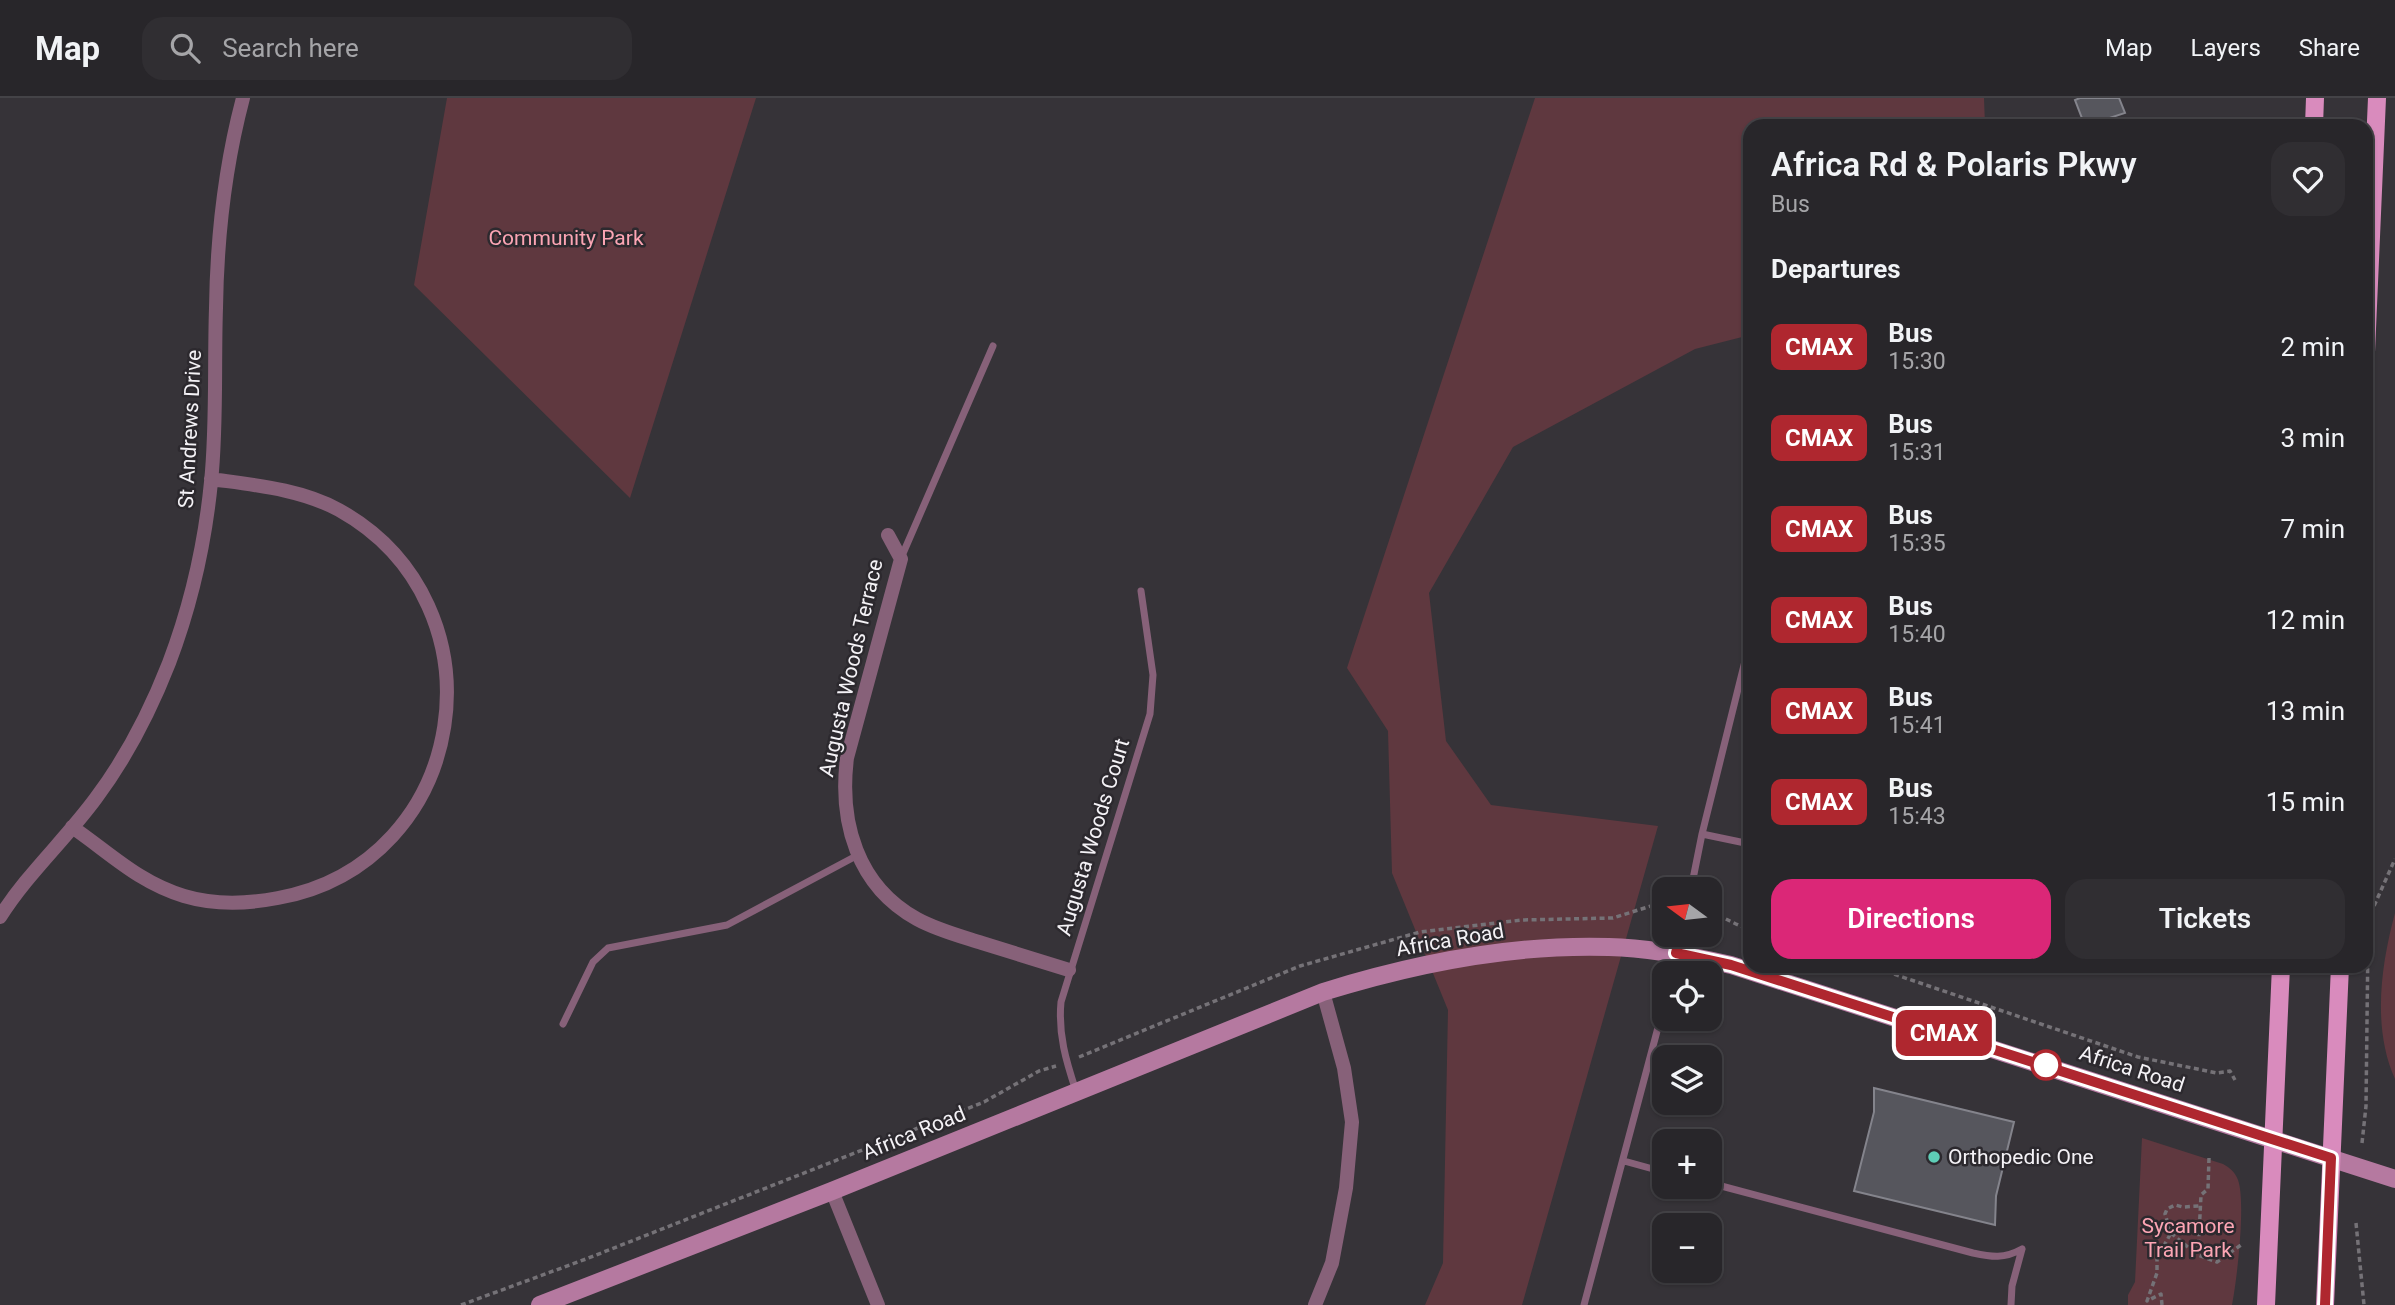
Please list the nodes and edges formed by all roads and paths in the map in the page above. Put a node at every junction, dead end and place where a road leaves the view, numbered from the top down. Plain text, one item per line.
1 (243, 98) edge
2 (2315, 98) edge
3 (2377, 98) edge
4 (2314, 119) edge
5 (2373, 190) edge
6 (993, 346) dead end
7 (211, 479) junction
8 (888, 535) dead end
9 (901, 559) junction
10 (1141, 591) dead end
11 (1743, 671) edge
12 (72, 827) junction
13 (1702, 834) junction
14 (1743, 843) edge
15 (858, 855) junction
16 (2395, 859) edge
17 (1693, 877) edge
18 (2373, 911) edge
19 (1722, 916) edge
20 (0, 917) edge
21 (1743, 927) edge
22 (1678, 947) edge
23 (1676, 953) junction
24 (1674, 961) edge
25 (1743, 969) edge
26 (1069, 970) junction
27 (1756, 973) edge
28 (1890, 973) edge
29 (2281, 973) edge
30 (2340, 973) edge
31 (2368, 973) edge
32 (1324, 992) junction
33 (563, 1024) dead end
34 (1657, 1031) edge
35 (2235, 1080) dead end
36 (1076, 1092) junction
37 (2273, 1138) junction
38 (2362, 1143) dead end
39 (2209, 1158) dead end
40 (2331, 1158) junction
41 (1624, 1161) junction
42 (1652, 1168) edge
43 (2395, 1179) edge
44 (1722, 1186) edge
45 (832, 1191) junction
46 (2199, 1206) junction
47 (2356, 1223) dead end
48 (2171, 1233) junction
49 (2241, 1245) dead end
50 (2197, 1255) junction
51 (586, 1259) dead end
52 (461, 1305) edge
53 (540, 1305) edge
54 (878, 1305) edge
55 (1315, 1305) edge
56 (1584, 1305) edge
57 (2011, 1305) edge
58 (2162, 1305) edge
59 (2266, 1305) edge
60 (2325, 1305) edge
61 (2364, 1305) edge

1 - 7 street, St Andrews Drive
2 - 4 main road
3 - 5 main road
6 - 9 lane
7 - 12 street, St Andrews Drive
7 - 12 street
8 - 9 street, Augusta Woods Terrace
9 - 15 street, Augusta Woods Terrace
10 - 26 lane, Augusta Woods Court
11 - 13 lane
12 - 20 street, St Andrews Drive
13 - 14 lane
13 - 17 lane
15 - 26 street, Augusta Woods Terrace
15 - 33 lane
16 - 18 path
19 - 21 path
22 - 23 lane
23 - 24 lane
23 - 25 street, Africa Road
23 - 32 street, Africa Road
26 - 36 lane, Augusta Woods Court
27 - 37 street, Africa Road
28 - 35 path
29 - 37 main road
30 - 40 main road
31 - 38 path
32 - 36 street, Africa Road
32 - 55 street
34 - 41 lane
36 - 45 street, Africa Road
37 - 40 street, Africa Road
37 - 59 main road
39 - 46 path
40 - 43 street, Africa Road
40 - 60 main road
41 - 42 lane
41 - 56 lane
44 - 57 lane
45 - 53 street, Africa Road
45 - 54 street
46 - 48 path
46 - 50 path
47 - 61 path
48 - 50 path
48 - 58 path
49 - 50 path
51 - 52 path

